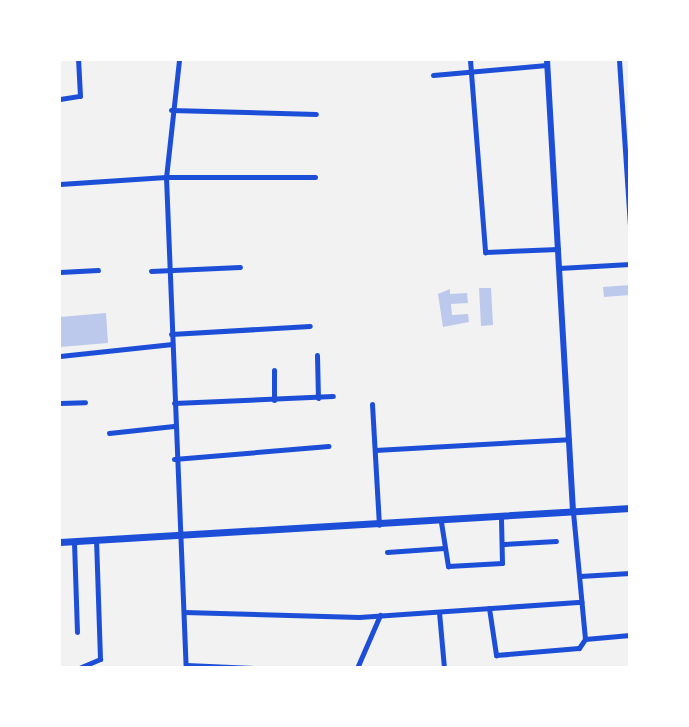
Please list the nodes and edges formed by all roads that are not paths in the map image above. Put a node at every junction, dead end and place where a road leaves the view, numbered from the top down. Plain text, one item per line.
1 (78, 60) edge
2 (179, 60) edge
3 (470, 60) edge
4 (619, 60) edge
5 (547, 62) edge
6 (471, 72) junction
7 (433, 75) dead end
8 (60, 99) edge
9 (171, 110) junction
10 (316, 114) dead end
11 (626, 122) edge
12 (166, 177) junction
13 (315, 177) dead end
14 (60, 184) edge
15 (628, 186) edge
16 (629, 225) edge
17 (558, 249) junction
18 (629, 264) edge
19 (240, 267) dead end
20 (559, 268) junction
21 (98, 270) dead end
22 (170, 270) junction
23 (151, 271) dead end
24 (60, 272) edge
25 (310, 326) dead end
26 (171, 334) junction
27 (172, 344) junction
28 (317, 355) dead end
29 (60, 356) edge
30 (274, 370) dead end
31 (332, 396) dead end
32 (318, 398) junction
33 (274, 400) junction
34 (85, 402) dead end
35 (60, 403) edge
36 (174, 403) junction
37 (372, 404) dead end
38 (174, 426) junction
39 (109, 433) dead end
40 (569, 439) junction
41 (328, 446) dead end
42 (375, 450) junction
43 (174, 459) junction
44 (629, 508) edge
45 (573, 512) junction
46 (501, 518) junction
47 (442, 522) junction
48 (379, 525) junction
49 (179, 535) junction
50 (96, 540) junction
51 (556, 541) dead end
52 (60, 542) edge
53 (74, 542) junction
54 (504, 544) junction
55 (444, 548) junction
56 (387, 552) dead end
57 (629, 573) edge
58 (580, 576) junction
59 (581, 601) junction
60 (489, 608) junction
61 (184, 612) junction
62 (439, 612) junction
63 (380, 615) junction
64 (77, 632) dead end
65 (629, 635) edge
66 (585, 639) junction
67 (186, 666) edge
68 (79, 667) edge
69 (254, 667) edge
70 (357, 667) edge
71 (443, 667) edge

1 - 8 street
2 - 9 street
3 - 6 street
4 - 11 street
5 - 6 street
5 - 17 street
6 - 7 street
6 - 17 street
9 - 10 street
9 - 12 street
11 - 15 street
12 - 13 street
12 - 14 street
12 - 22 street
15 - 16 street
17 - 20 street
18 - 20 street
19 - 22 street
20 - 40 street
21 - 24 street
22 - 23 street
22 - 26 street
25 - 26 street
26 - 27 street
27 - 29 street
27 - 36 street
28 - 32 street
30 - 33 street
31 - 32 street
32 - 33 street
33 - 36 street
34 - 35 street
36 - 38 street
37 - 42 street
38 - 39 street
38 - 43 street
40 - 42 street
40 - 45 street
41 - 43 street
42 - 48 street
43 - 49 street
44 - 45 main road
45 - 46 main road
45 - 58 street
46 - 47 main road
46 - 54 street
47 - 48 main road
47 - 55 street
48 - 49 main road
49 - 50 main road
49 - 61 street
50 - 53 main road
50 - 68 street
51 - 54 street
52 - 53 main road
53 - 64 street
54 - 55 street
55 - 56 street
57 - 58 street
58 - 59 street
59 - 60 street
59 - 66 street
60 - 62 street
60 - 66 street
61 - 63 street
61 - 67 street
62 - 63 street
62 - 71 street
63 - 70 street
65 - 66 street
67 - 69 street

